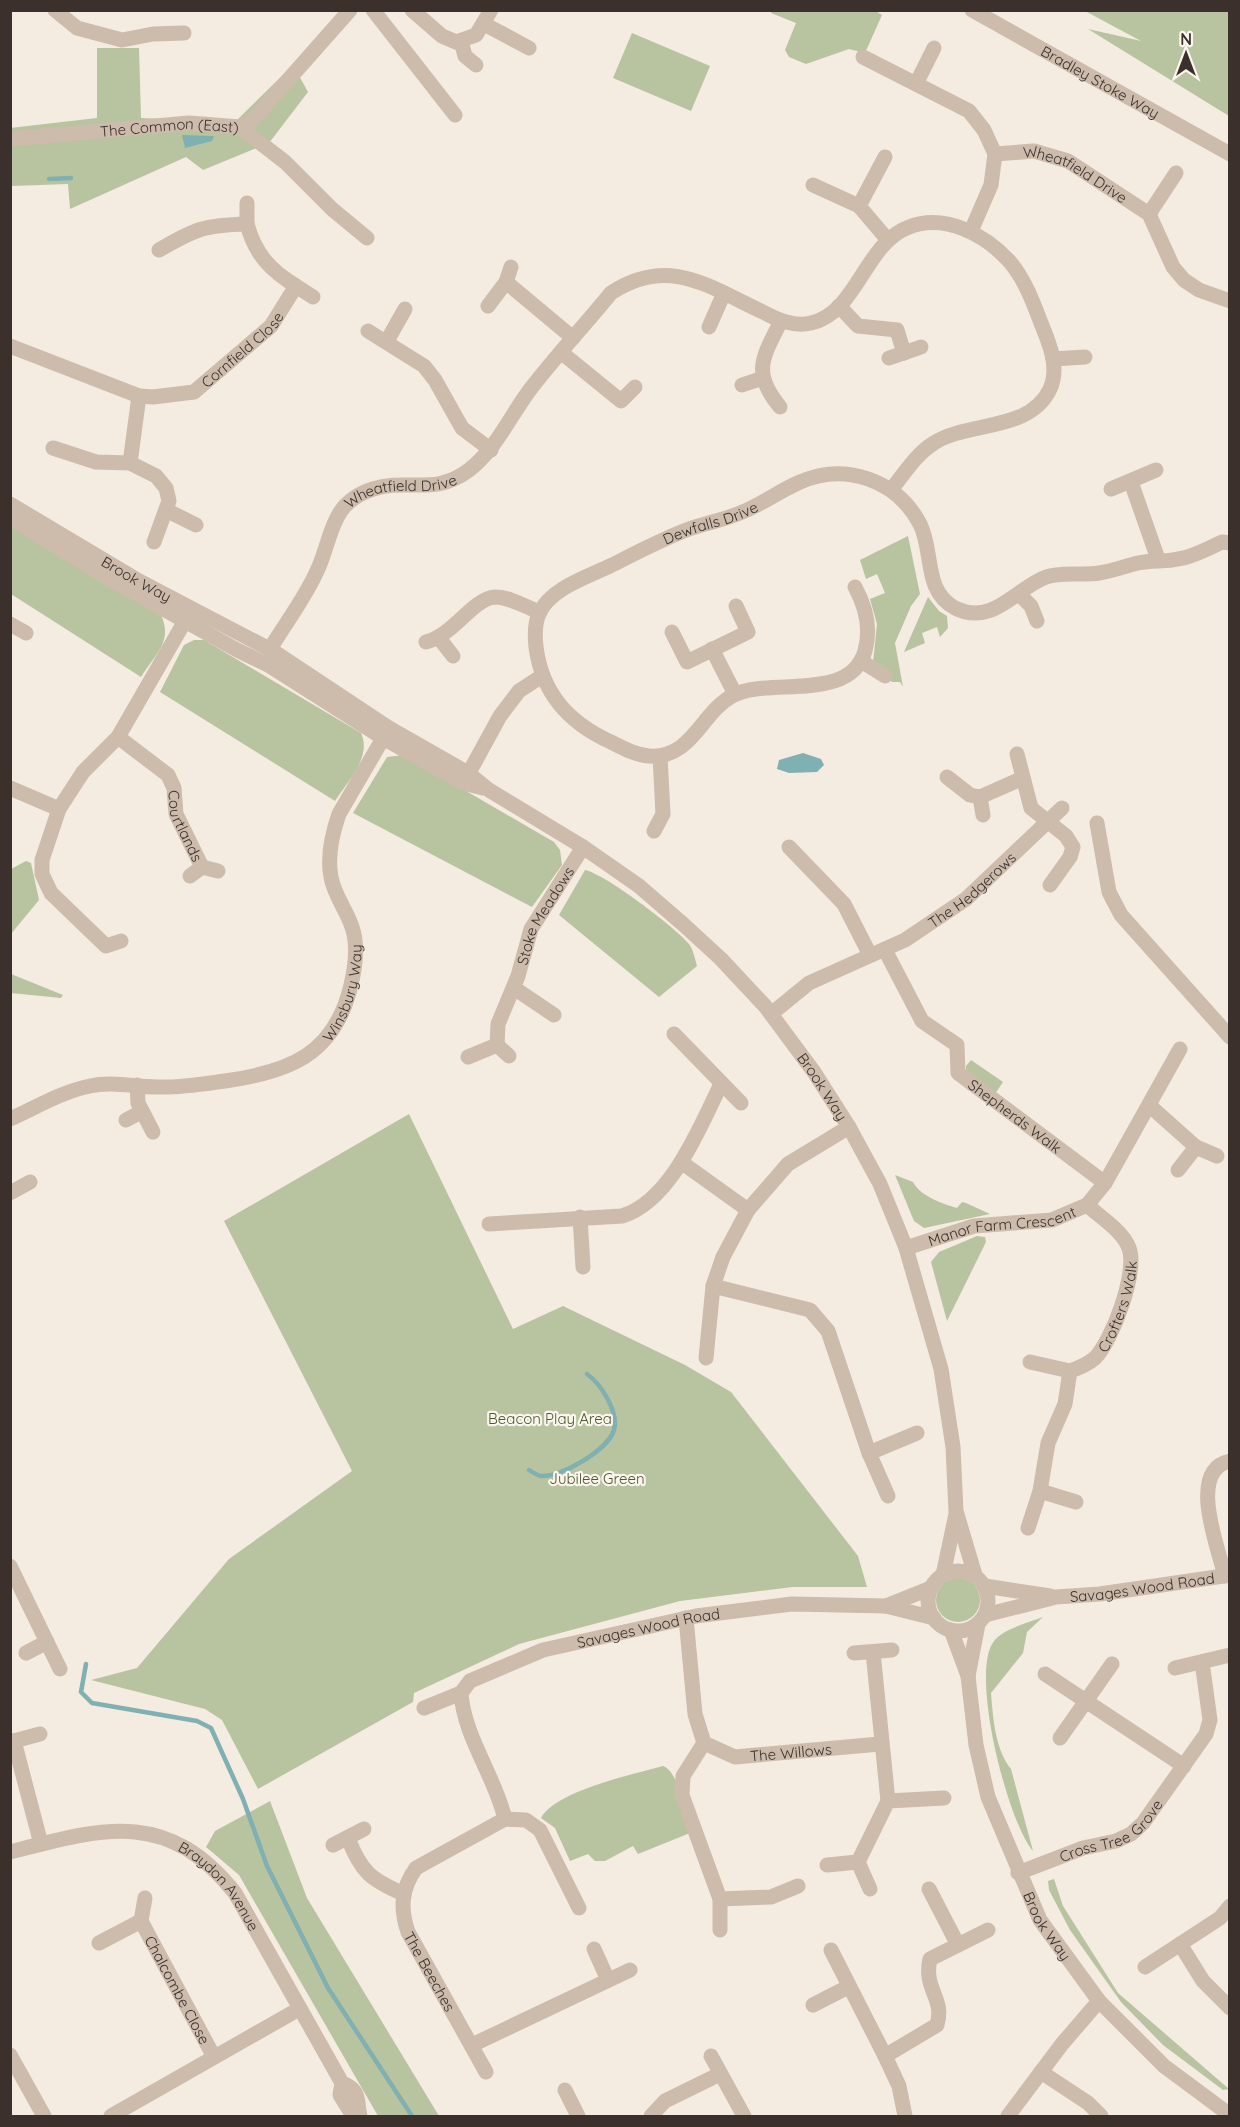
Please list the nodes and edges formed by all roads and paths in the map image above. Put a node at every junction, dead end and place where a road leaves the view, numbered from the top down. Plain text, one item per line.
1 (55, 10) edge
2 (350, 10) edge
3 (373, 10) edge
4 (412, 10) edge
5 (972, 10) edge
6 (488, 17) edge
7 (184, 33) dead end
8 (461, 41) junction
9 (529, 48) dead end
10 (934, 48) dead end
11 (863, 57) dead end
12 (476, 65) dead end
13 (917, 82) junction
14 (455, 115) dead end
15 (240, 127) junction
16 (10, 139) edge
17 (995, 154) junction
18 (1230, 154) edge
19 (885, 157) dead end
20 (1176, 173) dead end
21 (813, 184) dead end
22 (247, 203) dead end
23 (859, 206) junction
24 (1149, 214) junction
25 (247, 224) junction
26 (971, 231) junction
27 (367, 238) dead end
28 (887, 239) junction
29 (159, 250) dead end
30 (511, 267) dead end
31 (506, 282) junction
32 (296, 286) junction
33 (724, 293) junction
34 (313, 297) dead end
35 (1230, 301) edge
36 (488, 306) dead end
37 (839, 306) junction
38 (405, 309) dead end
39 (781, 321) junction
40 (709, 327) dead end
41 (368, 331) dead end
42 (573, 338) junction
43 (387, 341) junction
44 (10, 346) edge
45 (921, 347) dead end
46 (562, 353) junction
47 (904, 353) junction
48 (1085, 357) dead end
49 (889, 358) dead end
50 (1053, 359) junction
51 (763, 378) junction
52 (742, 385) dead end
53 (635, 387) dead end
54 (139, 396) junction
55 (780, 407) dead end
56 (54, 448) dead end
57 (490, 450) junction
58 (130, 463) junction
59 (1156, 470) dead end
60 (1131, 482) junction
61 (1112, 489) dead end
62 (891, 490) junction
63 (10, 504) edge
64 (166, 510) junction
65 (10, 518) edge
66 (196, 525) dead end
67 (154, 542) dead end
68 (1230, 543) edge
69 (1158, 559) junction
70 (855, 587) dead end
71 (1020, 595) junction
72 (736, 606) dead end
73 (539, 612) junction
74 (188, 615) junction
75 (1037, 621) dead end
76 (672, 632) dead end
77 (712, 649) junction
78 (268, 656) junction
79 (453, 656) dead end
80 (861, 661) junction
81 (542, 676) junction
82 (885, 676) dead end
83 (735, 694) junction
84 (386, 733) junction
85 (118, 737) junction
86 (1017, 754) dead end
87 (660, 756) junction
88 (947, 777) dead end
89 (466, 778) junction
90 (1023, 778) junction
91 (10, 788) edge
92 (980, 797) junction
93 (1062, 808) dead end
94 (59, 809) junction
95 (983, 815) dead end
96 (1046, 822) junction
97 (1097, 823) dead end
98 (654, 831) dead end
99 (583, 847) junction
100 (789, 847) dead end
101 (218, 871) dead end
102 (1050, 885) dead end
103 (121, 941) dead end
104 (877, 953) junction
105 (514, 988) junction
106 (771, 1014) junction
107 (554, 1015) dead end
108 (674, 1034) dead end
109 (1230, 1037) edge
110 (497, 1045) junction
111 (1180, 1049) dead end
112 (509, 1056) dead end
113 (468, 1057) dead end
114 (721, 1084) junction
115 (137, 1085) junction
116 (741, 1103) dead end
117 (1150, 1106) junction
118 (141, 1112) junction
119 (10, 1119) edge
120 (126, 1120) dead end
121 (849, 1127) junction
122 (153, 1132) dead end
123 (1196, 1147) junction
124 (1217, 1156) dead end
125 (681, 1162) junction
126 (1178, 1170) dead end
127 (30, 1182) dead end
128 (1105, 1183) junction
129 (10, 1193) edge
130 (1087, 1205) junction
131 (748, 1210) junction
132 (580, 1217) junction
133 (489, 1224) dead end
134 (906, 1248) junction
135 (583, 1267) dead end
136 (712, 1286) junction
137 (706, 1358) dead end
138 (1030, 1362) dead end
139 (1070, 1371) junction
140 (917, 1433) dead end
141 (869, 1453) junction
142 (1230, 1461) edge
143 (1040, 1491) junction
144 (888, 1496) dead end
145 (1076, 1502) dead end
146 (956, 1511) junction
147 (1028, 1528) dead end
148 (10, 1566) edge
149 (943, 1575) junction
150 (1227, 1575) edge
151 (980, 1581) junction
152 (931, 1588) junction
153 (1056, 1597) junction
154 (886, 1606) junction
155 (686, 1618) junction
156 (934, 1618) junction
157 (982, 1619) junction
158 (951, 1630) junction
159 (47, 1642) junction
160 (892, 1650) dead end
161 (873, 1652) junction
162 (26, 1653) dead end
163 (854, 1653) dead end
164 (1230, 1655) edge
165 (1202, 1662) junction
166 (1112, 1664) dead end
167 (1175, 1668) dead end
168 (60, 1670) dead end
169 (1045, 1674) dead end
170 (968, 1676) junction
171 (461, 1693) junction
172 (1086, 1701) junction
173 (424, 1708) dead end
174 (40, 1734) dead end
175 (1060, 1738) dead end
176 (12, 1741) edge
177 (704, 1743) junction
178 (880, 1744) junction
179 (1184, 1766) junction
180 (944, 1798) dead end
181 (888, 1801) junction
182 (506, 1819) junction
183 (364, 1829) dead end
184 (348, 1838) junction
185 (41, 1844) junction
186 (333, 1845) dead end
187 (10, 1852) edge
188 (858, 1862) junction
189 (827, 1865) dead end
190 (1018, 1873) junction
191 (798, 1886) dead end
192 (870, 1889) dead end
193 (929, 1889) dead end
194 (404, 1894) junction
195 (145, 1898) dead end
196 (720, 1899) junction
197 (1230, 1905) edge
198 (579, 1908) dead end
199 (141, 1921) junction
200 (720, 1930) dead end
201 (988, 1930) dead end
202 (99, 1943) dead end
203 (1180, 1944) junction
204 (958, 1945) junction
205 (594, 1949) dead end
206 (831, 1950) dead end
207 (1145, 1966) dead end
208 (630, 1970) dead end
209 (608, 1980) junction
210 (848, 1987) junction
211 (1099, 2001) junction
212 (813, 2005) dead end
213 (1230, 2008) edge
214 (299, 2009) junction
215 (472, 2045) junction
216 (10, 2055) edge
217 (711, 2056) dead end
218 (885, 2056) junction
219 (214, 2057) junction
220 (486, 2072) dead end
221 (1041, 2072) junction
222 (720, 2074) junction
223 (565, 2090) dead end
224 (360, 2115) edge
225 (1230, 2115) edge
226 (44, 2116) edge
227 (111, 2116) edge
228 (578, 2116) edge
229 (651, 2116) edge
230 (744, 2116) edge
231 (904, 2116) edge
232 (1008, 2116) edge
233 (1101, 2116) edge

1 - 7 street
2 - 15 street, The Common (East)
3 - 14 street
4 - 8 street
5 - 18 street, Bradley Stoke Way
6 - 8 street
6 - 9 street
8 - 12 street
10 - 13 street
11 - 13 street
13 - 17 street
15 - 16 street, The Common (East)
15 - 27 street
17 - 24 street, Wheatfield Drive
17 - 26 street
19 - 23 street
20 - 24 street
21 - 23 street
22 - 25 street
23 - 28 street
24 - 35 street
25 - 29 street
25 - 32 street
26 - 28 street, Wheatfield Drive
26 - 50 street, Wheatfield Drive
28 - 37 street, Wheatfield Drive
30 - 31 street
31 - 36 street
31 - 42 street
32 - 34 street
32 - 54 street, Cornfield Close
33 - 39 street, Wheatfield Drive
33 - 40 street
33 - 42 street, Wheatfield Drive
37 - 39 street, Wheatfield Drive
37 - 47 street
38 - 43 street
39 - 51 street
41 - 43 street
42 - 46 street, Wheatfield Drive
43 - 57 street
44 - 54 street, Cornfield Close
45 - 47 street
46 - 53 street
46 - 57 street, Wheatfield Drive
47 - 49 street
48 - 50 street
50 - 62 street
51 - 52 street
51 - 55 street
54 - 58 street
56 - 58 street
57 - 78 street, Wheatfield Drive
58 - 64 street
59 - 60 street
60 - 61 street
60 - 69 street
62 - 71 street, Dewfalls Drive
62 - 73 street, Dewfalls Drive
63 - 74 street, Brook Way
64 - 66 street
64 - 67 street
65 - 74 street, Brook Way
68 - 69 street, Dewfalls Drive
69 - 71 street, Dewfalls Drive
70 - 80 street
71 - 75 street
72 - 77 street
73 - 79 street
73 - 81 street
74 - 78 street, Brook Way
74 - 85 street
76 - 77 street
77 - 83 street
78 - 84 street, Brook Way
80 - 82 street
80 - 83 street
81 - 87 street
81 - 89 street
83 - 87 street
84 - 89 street, Brook Way
84 - 115 street, Winsbury Way
85 - 94 street
85 - 101 street, Courtlands
86 - 90 street
87 - 98 street
88 - 92 street
89 - 99 street, Brook Way
90 - 92 street
90 - 96 street
91 - 94 street
92 - 95 street
93 - 96 street, The Hedgerows
94 - 103 street
96 - 102 street
96 - 104 street, The Hedgerows
97 - 109 street
99 - 105 street, Stoke Meadows
99 - 106 street, Brook Way
100 - 104 street
104 - 106 street, The Hedgerows
104 - 128 street, Shepherds Walk
105 - 107 street
105 - 110 street, Stoke Meadows
106 - 121 street, Brook Way
108 - 114 street
110 - 112 street
110 - 113 street
111 - 117 street, Manor Farm Crescent
114 - 116 street
114 - 125 street
115 - 118 street
115 - 119 street, Winsbury Way
117 - 123 street
117 - 128 street, Manor Farm Crescent
118 - 120 street
118 - 122 street
121 - 131 street
121 - 134 street, Brook Way
123 - 124 street
123 - 126 street
125 - 131 street
125 - 132 street
127 - 129 street
128 - 130 street, Manor Farm Crescent
130 - 134 street, Manor Farm Crescent
130 - 139 street, Crofters Walk
131 - 136 street
132 - 133 street
132 - 135 street
134 - 146 street, Brook Way
136 - 137 street
136 - 141 street
138 - 139 street
139 - 143 street
140 - 141 street
141 - 144 street
142 - 150 street
143 - 145 street
143 - 147 street
146 - 149 street, Brook Way
146 - 151 street, Brook Way
148 - 159 street
149 - 151 street
149 - 152 street
150 - 153 street, Savages Wood Road
151 - 153 street, Savages Wood Road
151 - 157 street
152 - 154 street, Savages Wood Road
152 - 156 street
153 - 157 street, Savages Wood Road
154 - 155 street, Savages Wood Road
154 - 156 street, Savages Wood Road
155 - 171 street, Savages Wood Road
155 - 177 street
156 - 158 street
157 - 158 street
157 - 170 street, Brook Way
158 - 170 street, Brook Way
159 - 162 street
159 - 168 street
160 - 161 street
161 - 163 street
161 - 178 street
164 - 165 street
165 - 167 street
165 - 179 street, Cross Tree Grove
166 - 172 street
169 - 172 street
170 - 190 street, Brook Way
171 - 173 street, Savages Wood Road
171 - 182 street
172 - 175 street
172 - 179 street
174 - 176 street
176 - 185 street
177 - 178 street, The Willows
177 - 196 street
178 - 181 street
179 - 190 street, Cross Tree Grove
180 - 181 street
181 - 188 street
182 - 194 street, The Beeches
182 - 198 street
183 - 184 street
184 - 186 street
184 - 194 street
185 - 187 street, Braydon Avenue
185 - 214 street, Braydon Avenue
188 - 189 street
188 - 192 street
190 - 211 street, Brook Way
191 - 196 street
193 - 204 street
194 - 215 street, The Beeches
195 - 199 street, Chalcombe Close
196 - 200 street
197 - 203 street
199 - 202 street, Chalcombe Close
199 - 219 street, Chalcombe Close
201 - 204 street
203 - 207 street
203 - 213 street
204 - 218 street
205 - 209 street
206 - 210 street
208 - 209 street
209 - 215 street
210 - 212 street
210 - 218 street
211 - 221 street
211 - 225 street, Brook Way
214 - 219 street, Chalcombe Close
214 - 224 street, Braydon Avenue
215 - 220 street, The Beeches
216 - 226 street
217 - 222 street
218 - 231 street
219 - 227 street, Chalcombe Close
221 - 232 street
221 - 233 street
222 - 229 street
222 - 230 street
223 - 228 street

